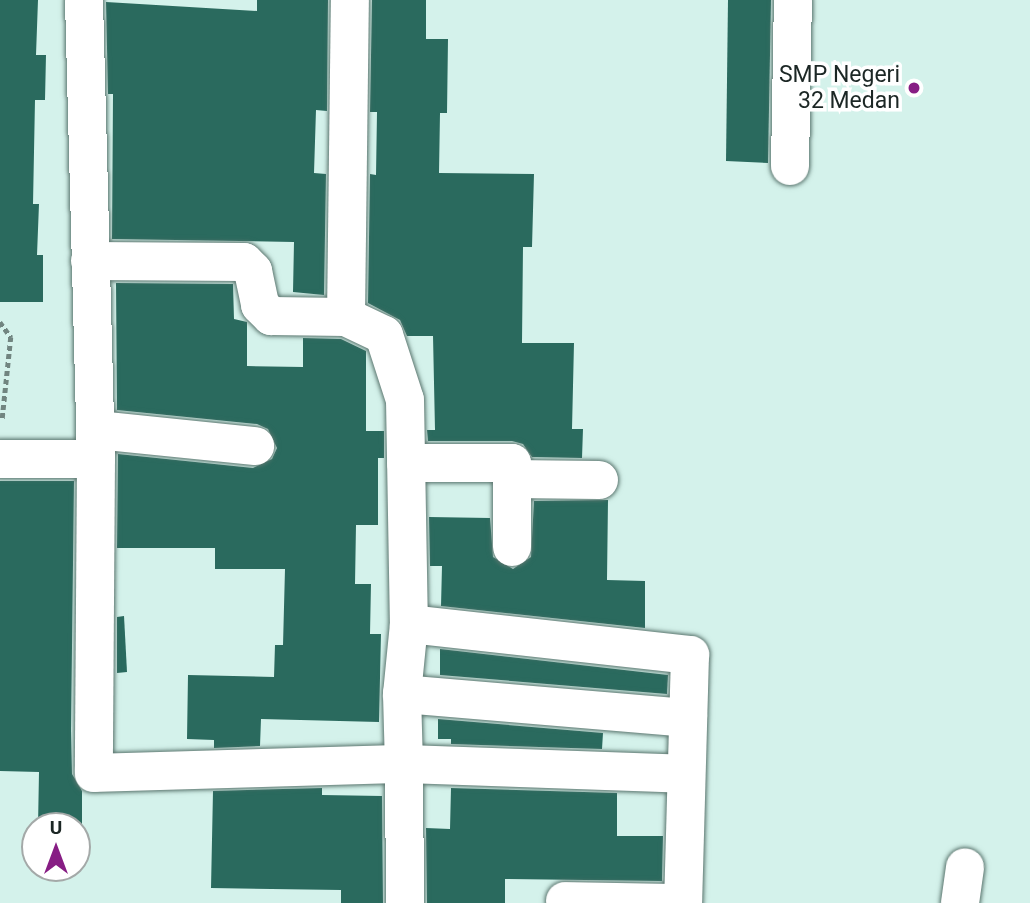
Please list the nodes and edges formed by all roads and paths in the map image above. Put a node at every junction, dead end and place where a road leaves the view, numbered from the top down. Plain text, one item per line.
1 (84, 0) edge
2 (350, 0) edge
3 (793, 0) edge
4 (790, 166) dead end
5 (90, 261) junction
6 (346, 317) junction
7 (0, 322) edge
8 (1, 442) edge
9 (97, 444) junction
10 (255, 446) dead end
11 (405, 463) junction
12 (512, 479) junction
13 (599, 480) dead end
14 (512, 547) dead end
15 (409, 624) junction
16 (402, 694) junction
17 (688, 718) junction
18 (404, 764) junction
19 (686, 774) junction
20 (565, 901) edge
21 (405, 903) edge
22 (682, 903) edge

1 - 5 street
2 - 6 street
3 - 4 street
5 - 6 street
5 - 9 street
6 - 11 street
7 - 8 path
8 - 9 street
9 - 10 street
9 - 18 street
11 - 12 street
11 - 15 street
12 - 13 street
12 - 14 street
15 - 16 street
15 - 17 street
16 - 17 street
16 - 18 street
17 - 19 street
18 - 19 street
18 - 21 street
19 - 22 street
20 - 22 street

